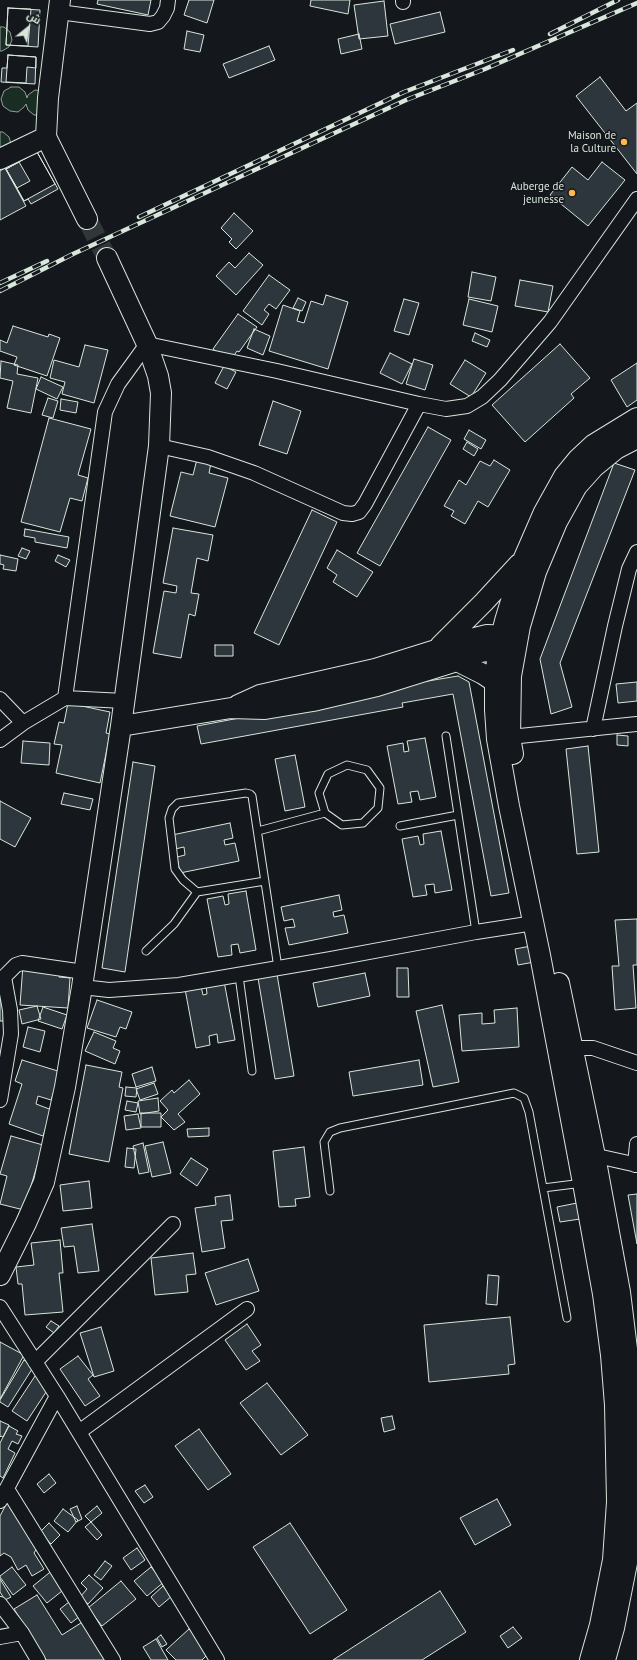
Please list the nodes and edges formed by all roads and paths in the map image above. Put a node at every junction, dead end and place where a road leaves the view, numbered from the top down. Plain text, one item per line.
1 (168, 0) edge
2 (59, 6) edge
3 (46, 137) junction
4 (0, 159) edge
5 (637, 199) edge
6 (87, 219) tunnel mouth
7 (107, 258) tunnel mouth
8 (148, 344) junction
9 (419, 404) junction
10 (637, 418) edge
11 (637, 438) edge
12 (159, 446) junction
13 (637, 552) edge
14 (524, 558) junction
15 (508, 642) junction
16 (435, 650) junction
17 (457, 661) junction
18 (496, 682) junction
19 (65, 698) junction
20 (0, 699) edge
21 (124, 701) junction
22 (231, 708) junction
23 (23, 723) junction
24 (637, 724) edge
25 (121, 726) junction
26 (593, 728) junction
27 (446, 736) dead end
28 (510, 737) junction
29 (0, 740) edge
30 (325, 813) junction
31 (458, 815) junction
32 (400, 826) dead end
33 (258, 831) junction
34 (265, 881) junction
35 (197, 892) junction
36 (534, 923) junction
37 (476, 932) junction
38 (146, 951) dead end
39 (278, 968) junction
40 (239, 976) junction
41 (2, 978) edge
42 (83, 980) junction
43 (573, 1048) junction
44 (637, 1063) edge
45 (252, 1071) dead end
46 (0, 1100) edge
47 (637, 1144) edge
48 (586, 1153) junction
49 (636, 1165) edge
50 (583, 1183) junction
51 (543, 1188) junction
52 (330, 1191) dead end
53 (173, 1224) dead end
54 (6, 1250) edge
55 (0, 1274) edge
56 (0, 1307) edge
57 (247, 1309) dead end
58 (568, 1318) dead end
59 (35, 1362) junction
60 (633, 1381) edge
61 (57, 1396) junction
62 (79, 1432) junction
63 (3, 1495) edge
64 (0, 1604) edge
65 (607, 1626) junction
66 (22, 1633) junction
67 (0, 1638) edge
68 (38, 1660) edge
69 (113, 1660) edge
70 (217, 1660) edge
71 (590, 1660) edge
72 (605, 1660) edge

1 - 2 street
2 - 3 main road
3 - 4 main road
3 - 6 main road
5 - 9 street
7 - 8 main road
8 - 9 street
8 - 12 main road
8 - 19 street
9 - 12 street
10 - 14 main road
11 - 15 main road
12 - 21 main road
13 - 26 street
14 - 15 main road
14 - 16 main road
15 - 16 main road
15 - 17 main road
15 - 18 main road
15 - 28 main road
16 - 22 main road
17 - 18 main road
17 - 22 main road
18 - 36 main road
19 - 21 street
19 - 23 street
20 - 23 street
21 - 25 main road
22 - 25 main road
23 - 29 street
24 - 26 street
25 - 42 main road
26 - 28 street
27 - 31 lane
28 - 43 main road
30 - 30 lane
30 - 33 lane
31 - 32 lane
31 - 37 lane
33 - 34 lane
33 - 35 lane
34 - 35 lane
34 - 39 lane
35 - 38 lane
36 - 37 street
36 - 48 main road
37 - 39 street
39 - 40 street
40 - 42 street
40 - 45 lane
41 - 42 street
41 - 46 street
42 - 54 main road
43 - 44 street
43 - 48 main road
47 - 49 street
48 - 49 street
48 - 50 main road
48 - 60 main road
50 - 51 lane
50 - 65 main road
51 - 52 lane
51 - 58 lane
53 - 59 street
54 - 55 main road
56 - 59 street
57 - 62 street
59 - 61 street
60 - 65 main road
61 - 62 street
61 - 63 street
62 - 70 street
63 - 69 street
64 - 66 street
65 - 71 main road
65 - 72 main road
66 - 67 street
66 - 68 street

